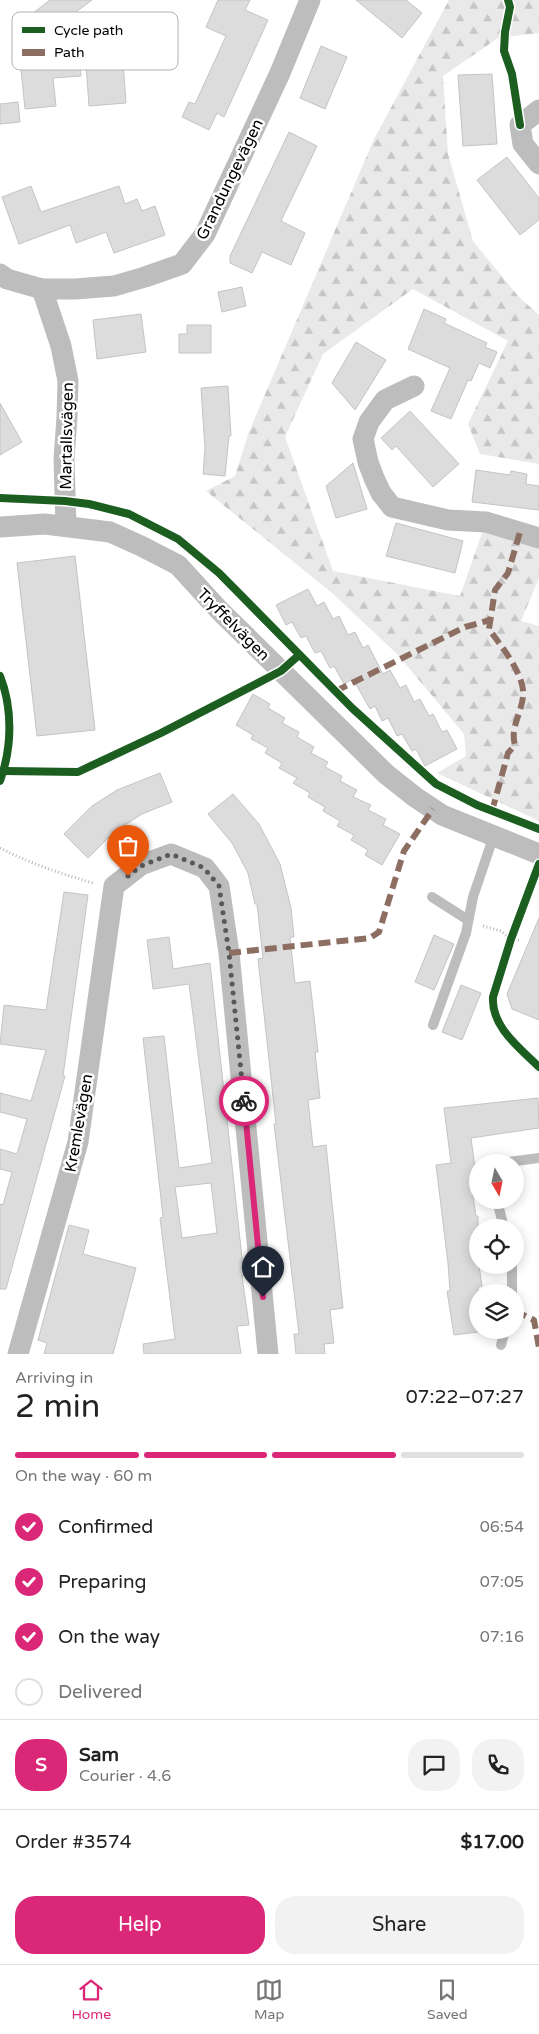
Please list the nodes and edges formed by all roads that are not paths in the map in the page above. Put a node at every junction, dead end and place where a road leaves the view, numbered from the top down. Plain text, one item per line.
1 (310, 0) edge
2 (539, 110) edge
3 (539, 164) edge
4 (0, 274) edge
5 (42, 289) junction
6 (414, 386) dead end
7 (66, 526) junction
8 (0, 527) edge
9 (539, 538) edge
10 (494, 835) junction
11 (539, 854) edge
12 (432, 898) dead end
13 (468, 920) junction
14 (433, 1025) dead end
15 (539, 1158) edge
16 (524, 1160) edge
17 (503, 1339) edge
18 (501, 1345) dead end
19 (18, 1354) edge
20 (268, 1354) edge

1 - 5 street, Grandungevägen
2 - 3 street
4 - 5 street, Grandungevägen
5 - 7 street, Martallsvägen
6 - 9 street
7 - 8 street, Tryffelvägen
7 - 10 street, Tryffelvägen
10 - 11 street, Tryffelvägen
10 - 13 lane
12 - 13 lane
13 - 14 lane
15 - 16 lane
17 - 18 lane
19 - 20 street, Kremlevägen

